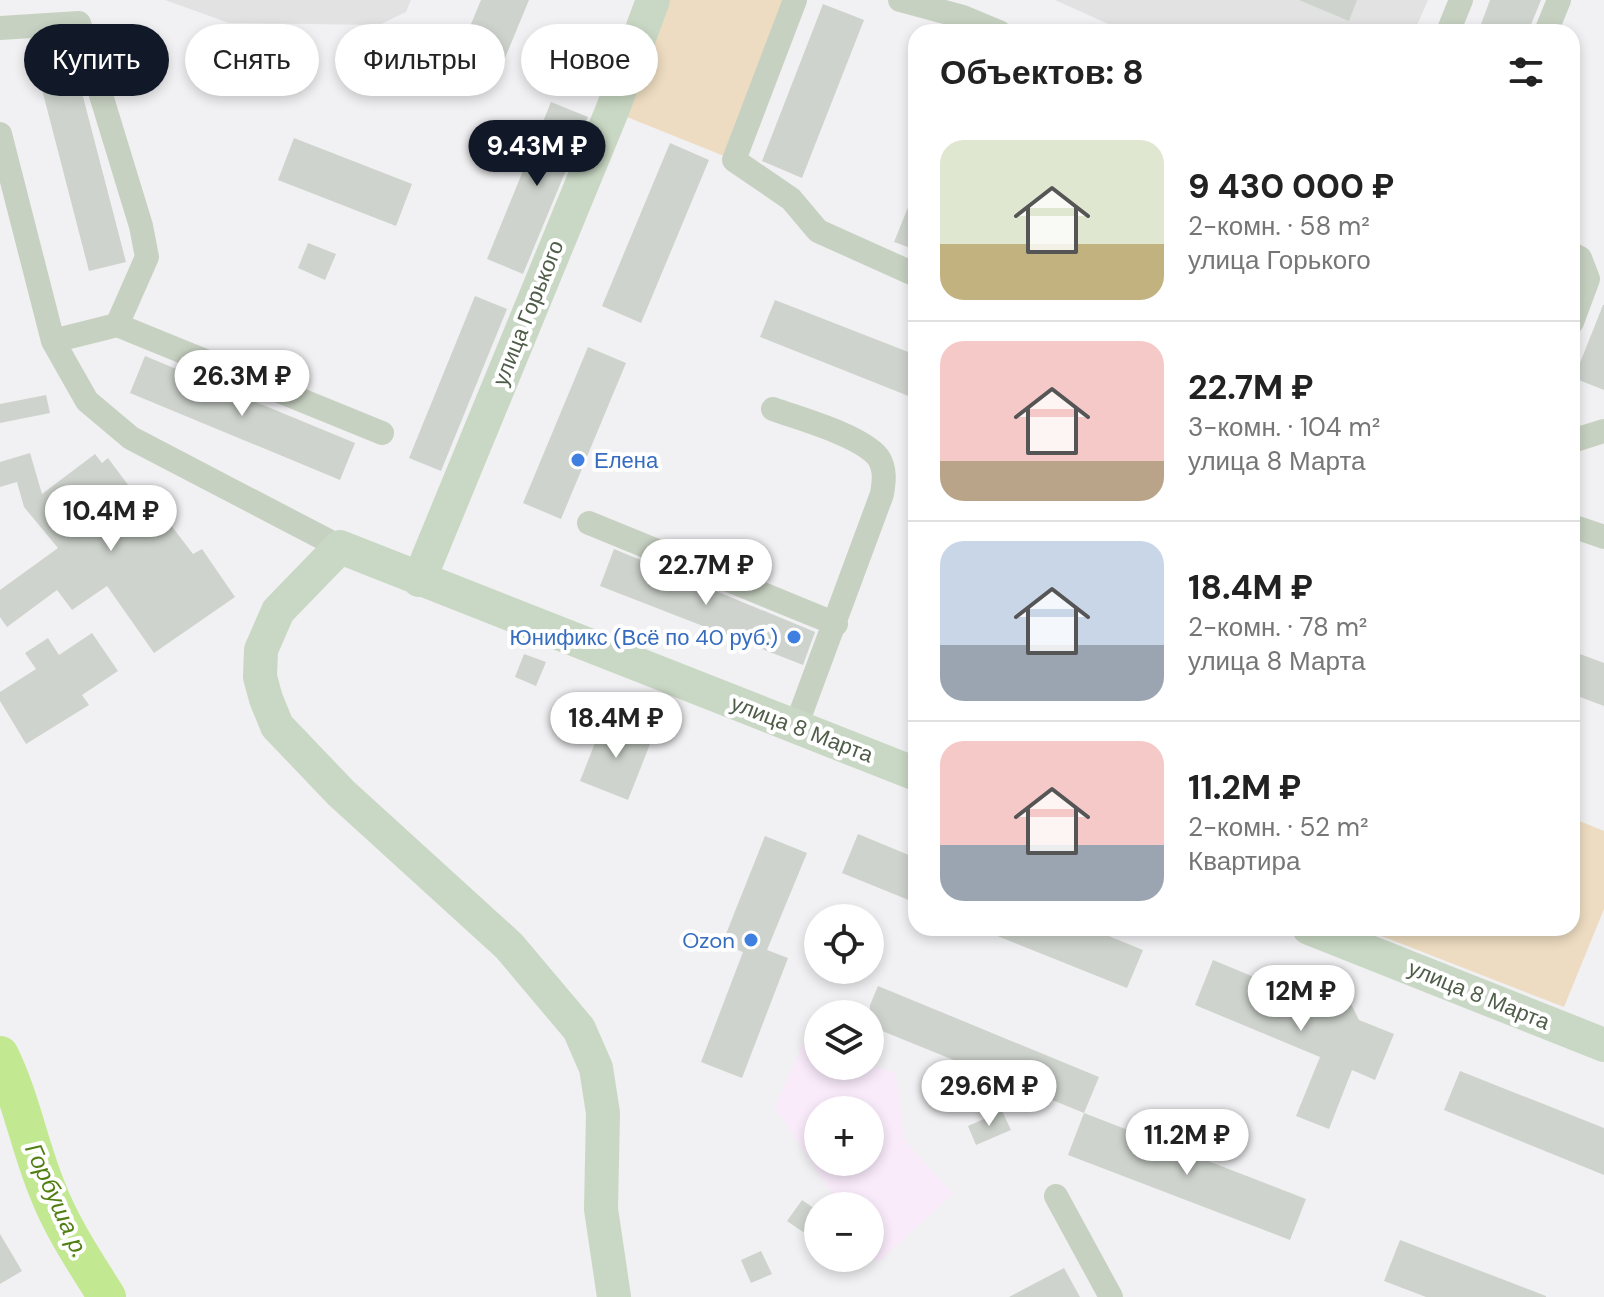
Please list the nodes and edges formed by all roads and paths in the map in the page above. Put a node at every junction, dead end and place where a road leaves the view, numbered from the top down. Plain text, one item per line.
1 (653, 0) edge
2 (795, 0) edge
3 (900, 0) edge
4 (1461, 0) edge
5 (1559, 0) edge
6 (980, 24) edge
7 (1451, 24) edge
8 (1549, 24) edge
9 (0, 28) edge
10 (0, 134) edge
11 (1580, 258) edge
12 (908, 271) edge
13 (1580, 300) edge
14 (117, 325) junction
15 (53, 341) junction
16 (773, 409) dead end
17 (1604, 431) edge
18 (382, 433) dead end
19 (1580, 438) edge
20 (589, 523) dead end
21 (1580, 529) edge
22 (1604, 537) edge
23 (340, 547) junction
24 (419, 580) junction
25 (836, 624) junction
26 (796, 726) junction
27 (908, 771) edge
28 (1329, 936) edge
29 (1604, 1045) edge
30 (1056, 1196) dead end
31 (614, 1297) edge
32 (1111, 1297) edge

1 - 24 street, улица Горького
2 - 12 street
3 - 6 street
4 - 7 street
5 - 8 street
9 - 14 street
10 - 15 street
11 - 13 street
14 - 15 street
14 - 18 street
15 - 23 street
16 - 25 street
17 - 19 street
20 - 25 street
21 - 22 street
23 - 24 street, улица 8 Марта
23 - 31 street
24 - 26 street, улица 8 Марта
25 - 26 street
26 - 27 street, улица 8 Марта
28 - 29 street, улица 8 Марта
30 - 32 street

